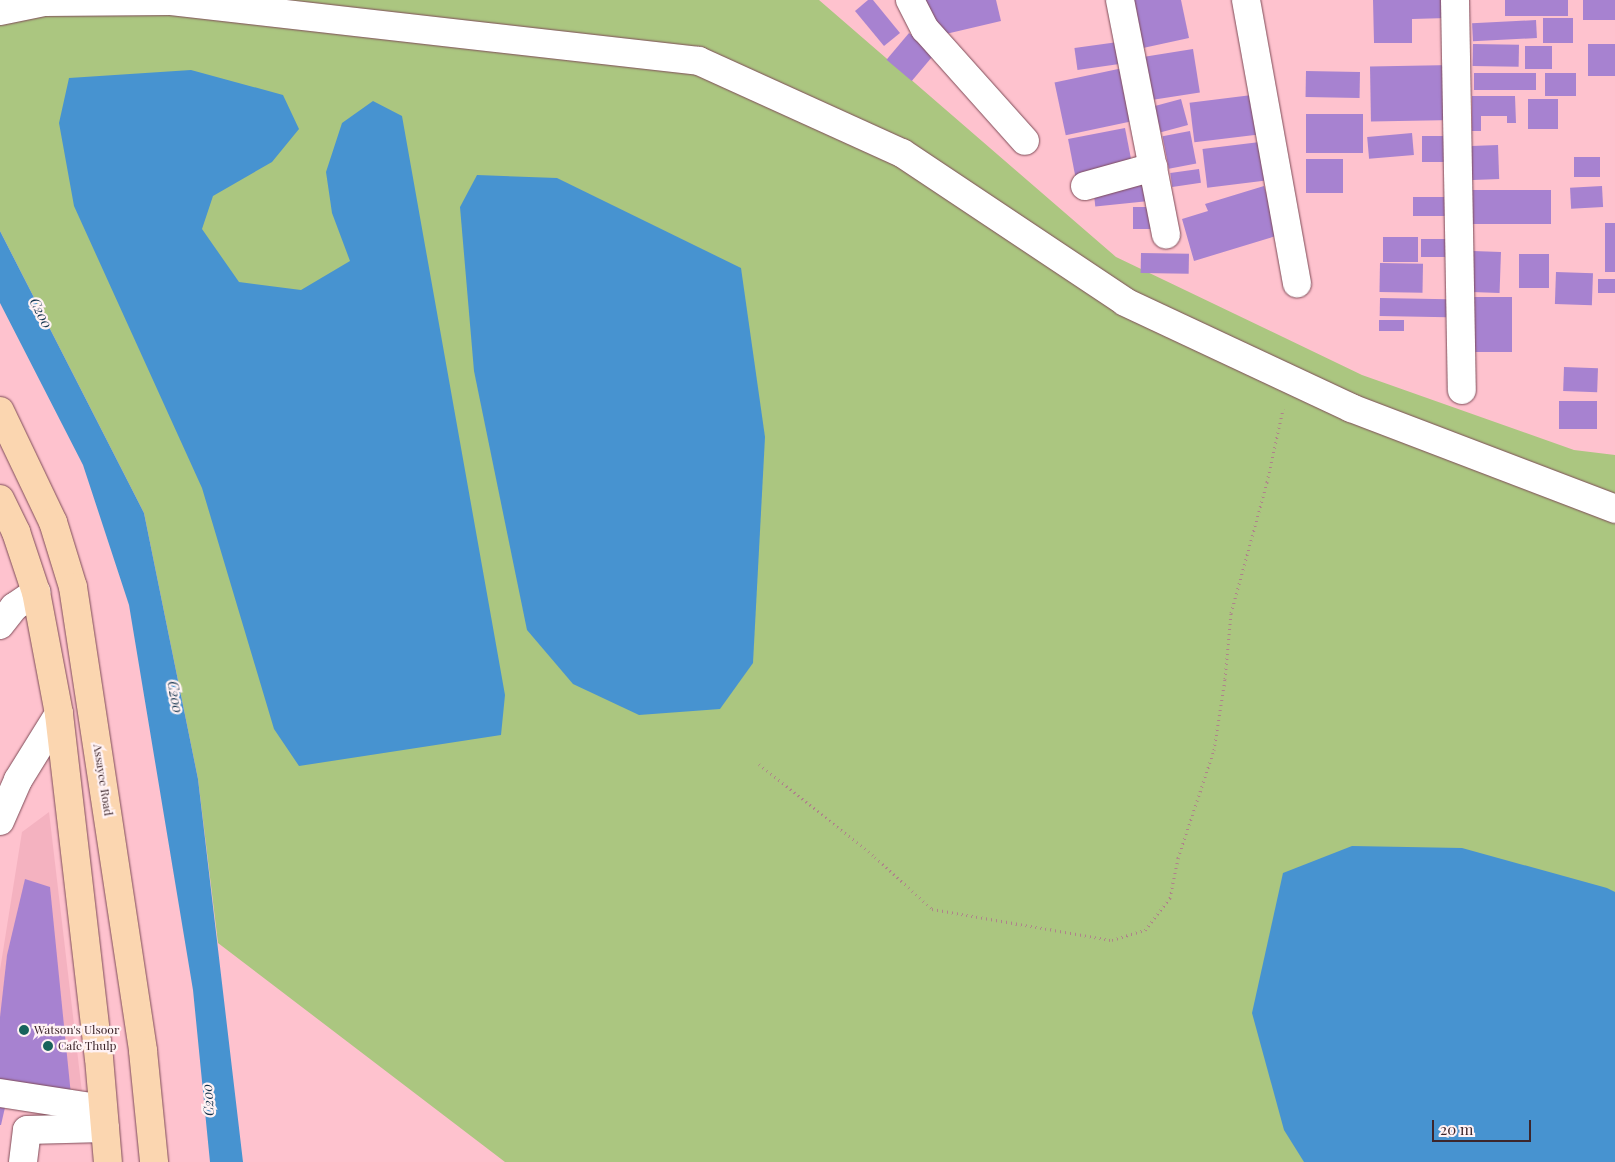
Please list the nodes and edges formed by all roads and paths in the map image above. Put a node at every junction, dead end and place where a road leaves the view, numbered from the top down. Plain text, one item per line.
1 (910, 0) edge
2 (1120, 0) edge
3 (1246, 0) edge
4 (1455, 0) edge
5 (0, 11) edge
6 (1025, 141) dead end
7 (1153, 167) junction
8 (1085, 186) dead end
9 (1166, 235) dead end
10 (1297, 284) dead end
11 (1289, 379) junction
12 (1462, 390) dead end
13 (0, 411) edge
14 (0, 500) edge
15 (1615, 510) edge
16 (36, 592) junction
17 (0, 625) edge
18 (59, 714) junction
19 (759, 764) dead end
20 (0, 821) edge
21 (0, 1093) edge
22 (104, 1119) junction
23 (22, 1162) edge
24 (108, 1162) edge
25 (154, 1162) edge

1 - 6 street
2 - 7 street
3 - 10 street
4 - 12 street
5 - 11 street
7 - 8 street
7 - 9 street
11 - 15 street
11 - 19 path
13 - 25 main road, Assayee Road
14 - 16 main road
16 - 17 street
16 - 18 main road
18 - 20 street
18 - 22 main road
21 - 22 street
22 - 23 street
22 - 24 main road

